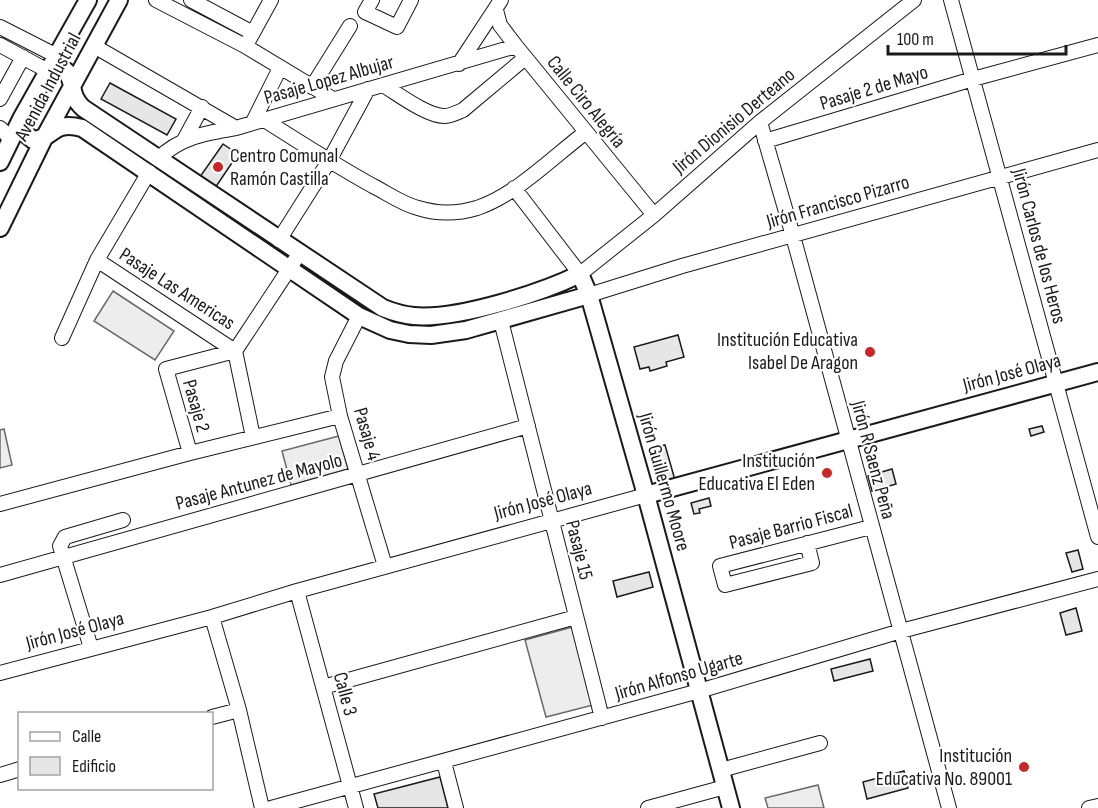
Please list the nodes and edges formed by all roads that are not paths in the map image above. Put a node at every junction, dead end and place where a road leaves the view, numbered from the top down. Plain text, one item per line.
1 (88, 0) edge
2 (119, 0) edge
3 (156, 0) edge
4 (191, 0) edge
5 (271, 0) edge
6 (372, 0) edge
7 (411, 0) edge
8 (914, 0) edge
9 (951, 0) edge
10 (499, 5) edge
11 (350, 26) dead end
12 (0, 27) edge
13 (253, 33) junction
14 (0, 45) edge
15 (1098, 45) edge
16 (94, 46) junction
17 (245, 46) junction
18 (516, 46) junction
19 (57, 56) junction
20 (23, 57) junction
21 (525, 58) junction
22 (459, 64) junction
23 (280, 68) junction
24 (48, 71) junction
25 (973, 79) junction
26 (383, 85) junction
27 (312, 87) junction
28 (71, 88) junction
29 (368, 89) junction
30 (0, 99) edge
31 (333, 99) junction
32 (202, 107) junction
33 (21, 119) junction
34 (258, 120) junction
35 (760, 122) junction
36 (236, 128) junction
37 (585, 132) junction
38 (6, 133) edge
39 (45, 136) junction
40 (184, 140) junction
41 (765, 141) junction
42 (1098, 150) edge
43 (328, 161) junction
44 (0, 162) edge
45 (153, 165) junction
46 (1001, 176) junction
47 (514, 188) junction
48 (654, 215) junction
49 (0, 228) edge
50 (793, 236) junction
51 (279, 240) junction
52 (299, 254) junction
53 (97, 260) junction
54 (290, 268) junction
55 (580, 274) junction
56 (589, 295) junction
57 (359, 316) junction
58 (501, 321) junction
59 (62, 338) dead end
60 (235, 351) junction
61 (1098, 372) edge
62 (1055, 384) junction
63 (340, 416) junction
64 (528, 426) junction
65 (253, 437) junction
66 (847, 440) junction
67 (190, 453) junction
68 (358, 475) junction
69 (1091, 488) edge
70 (646, 495) junction
71 (0, 504) edge
72 (123, 520) dead end
73 (552, 521) junction
74 (871, 527) junction
75 (1098, 537) edge
76 (807, 543) junction
77 (63, 557) junction
78 (385, 566) junction
79 (0, 575) edge
80 (1098, 579) edge
81 (297, 591) junction
82 (212, 616) junction
83 (576, 617) junction
84 (901, 631) junction
85 (91, 648) junction
86 (0, 673) edge
87 (323, 687) junction
88 (699, 691) junction
89 (238, 710) junction
90 (213, 717) edge
91 (602, 718) junction
92 (820, 743) dead end
93 (444, 762) junction
94 (18, 770) edge
95 (721, 770) junction
96 (0, 775) edge
97 (350, 787) junction
98 (725, 787) junction
99 (1098, 806) edge
100 (262, 808) edge
101 (271, 808) edge
102 (356, 808) edge
103 (456, 808) edge
104 (648, 808) edge
105 (731, 808) edge
106 (949, 808) edge
107 (1089, 808) edge

1 - 19 main road, Avenida Industrial
2 - 16 main road, Avenida Industrial
3 - 17 street
4 - 13 street
5 - 13 street
6 - 7 street
8 - 35 street, Jirón Dionisio Derteano
9 - 25 street, Jirón Carlos de los Heros
10 - 18 street, Calle Ciro Alegría
10 - 22 street
11 - 27 street
12 - 19 street
13 - 17 street
14 - 20 street
15 - 25 street, Pasaje 2 de Mayo
16 - 28 main road, Avenida Industrial
16 - 32 street
17 - 23 street
18 - 21 street, Calle Ciro Alegría
18 - 22 street, Pasaje Lopez Albujar
19 - 24 main road, Avenida Industrial
20 - 24 street
20 - 30 street
21 - 26 street
21 - 37 street, Calle Ciro Alegría
22 - 26 street, Pasaje Lopez Albujar
23 - 27 street
23 - 34 street
24 - 28 main road
24 - 33 main road, Avenida Industrial
25 - 41 street, Pasaje 2 de Mayo
25 - 46 street, Jirón Carlos de los Heros
26 - 29 street, Pasaje Lopez Albujar
27 - 31 street
28 - 39 main road, Avenida Industrial
28 - 45 main road
29 - 31 street, Pasaje Lopez Albujar
29 - 43 street
31 - 34 street, Pasaje Lopez Albujar
32 - 36 street
32 - 40 street
33 - 38 main road, Avenida Industrial
33 - 39 main road
34 - 36 street, Pasaje Lopez Albujar
34 - 43 street
35 - 41 street, Jirón R Saenz Peña
35 - 48 street, Jirón Dionisio Derteano
36 - 40 street, Pasaje Lopez Albujar
37 - 47 street
37 - 48 street, Calle Ciro Alegría
38 - 44 main road, Avenida Industrial
39 - 45 main road
39 - 49 main road, Avenida Industrial
40 - 45 street, Pasaje Lopez Albujar
41 - 50 street, Jirón R Saenz Peña
42 - 46 street, Jirón Francisco Pizarro
43 - 47 street
43 - 51 street
45 - 51 main road
45 - 53 street, Pasaje Lopez Albujar
45 - 54 main road
46 - 50 street, Jirón Francisco Pizarro
46 - 62 street, Jirón Carlos de los Heros
47 - 55 street, Jirón Guillermo Moore
48 - 55 street, Jirón Dionisio Derteano
50 - 56 street, Jirón Francisco Pizarro
50 - 66 street, Jirón R Saenz Peña
51 - 52 main road
52 - 54 street
52 - 55 main road
53 - 59 street, Pasaje Lopez Albujar
53 - 60 street, Pasaje Las Americas
54 - 57 main road
54 - 60 street
55 - 56 main road, Jirón Guillermo Moore
56 - 58 main road
56 - 70 main road, Jirón Guillermo Moore
57 - 58 main road
57 - 63 street, Pasaje 4
58 - 64 street, Pasaje 15
60 - 65 street
60 - 67 street, Pasaje 2
61 - 62 main road, Jirón José Olaya
62 - 66 main road, Jirón José Olaya
62 - 69 street, Jirón Carlos de los Heros
63 - 65 street
63 - 68 street, Pasaje 4
64 - 68 street, Pasaje Antunez de Mayolo
64 - 73 street, Pasaje 15
65 - 67 street
66 - 70 main road, Jirón José Olaya
66 - 74 street, Jirón R Saenz Peña
67 - 71 street
68 - 77 street, Pasaje Antunez de Mayolo
68 - 78 street, Pasaje 4
69 - 75 street, Jirón Carlos de los Heros
70 - 73 street, Jirón José Olaya
70 - 88 main road, Jirón Guillermo Moore
72 - 77 street
73 - 78 street, Jirón José Olaya
73 - 83 street, Pasaje 15
74 - 76 street, Pasaje Barrio Fiscal
74 - 84 street, Jirón R Saenz Peña
76 - 76 street, Pasaje Barrio Fiscal
77 - 79 street, Pasaje Antunez de Mayolo
77 - 85 street
78 - 81 street, Jirón José Olaya
80 - 84 street, Jirón Alfonso Ugarte
81 - 82 street, Jirón José Olaya
81 - 87 street, Calle 3
82 - 85 street, Jirón José Olaya
82 - 89 street
83 - 87 street
83 - 91 street, Pasaje 15
84 - 88 street, Jirón Alfonso Ugarte
84 - 106 street, Jirón R Saenz Peña
85 - 86 street, Jirón José Olaya
87 - 97 street, Calle 3
88 - 91 street, Jirón Alfonso Ugarte
88 - 95 main road, Jirón Guillermo Moore
89 - 90 street
89 - 100 street
91 - 93 street, Jirón Alfonso Ugarte
92 - 95 street
93 - 97 street, Jirón Alfonso Ugarte
93 - 103 street
94 - 96 street
95 - 98 main road, Jirón Guillermo Moore
97 - 101 street, Jirón Alfonso Ugarte
97 - 102 street, Calle 3
98 - 104 street
98 - 105 main road, Jirón Guillermo Moore
99 - 107 street

